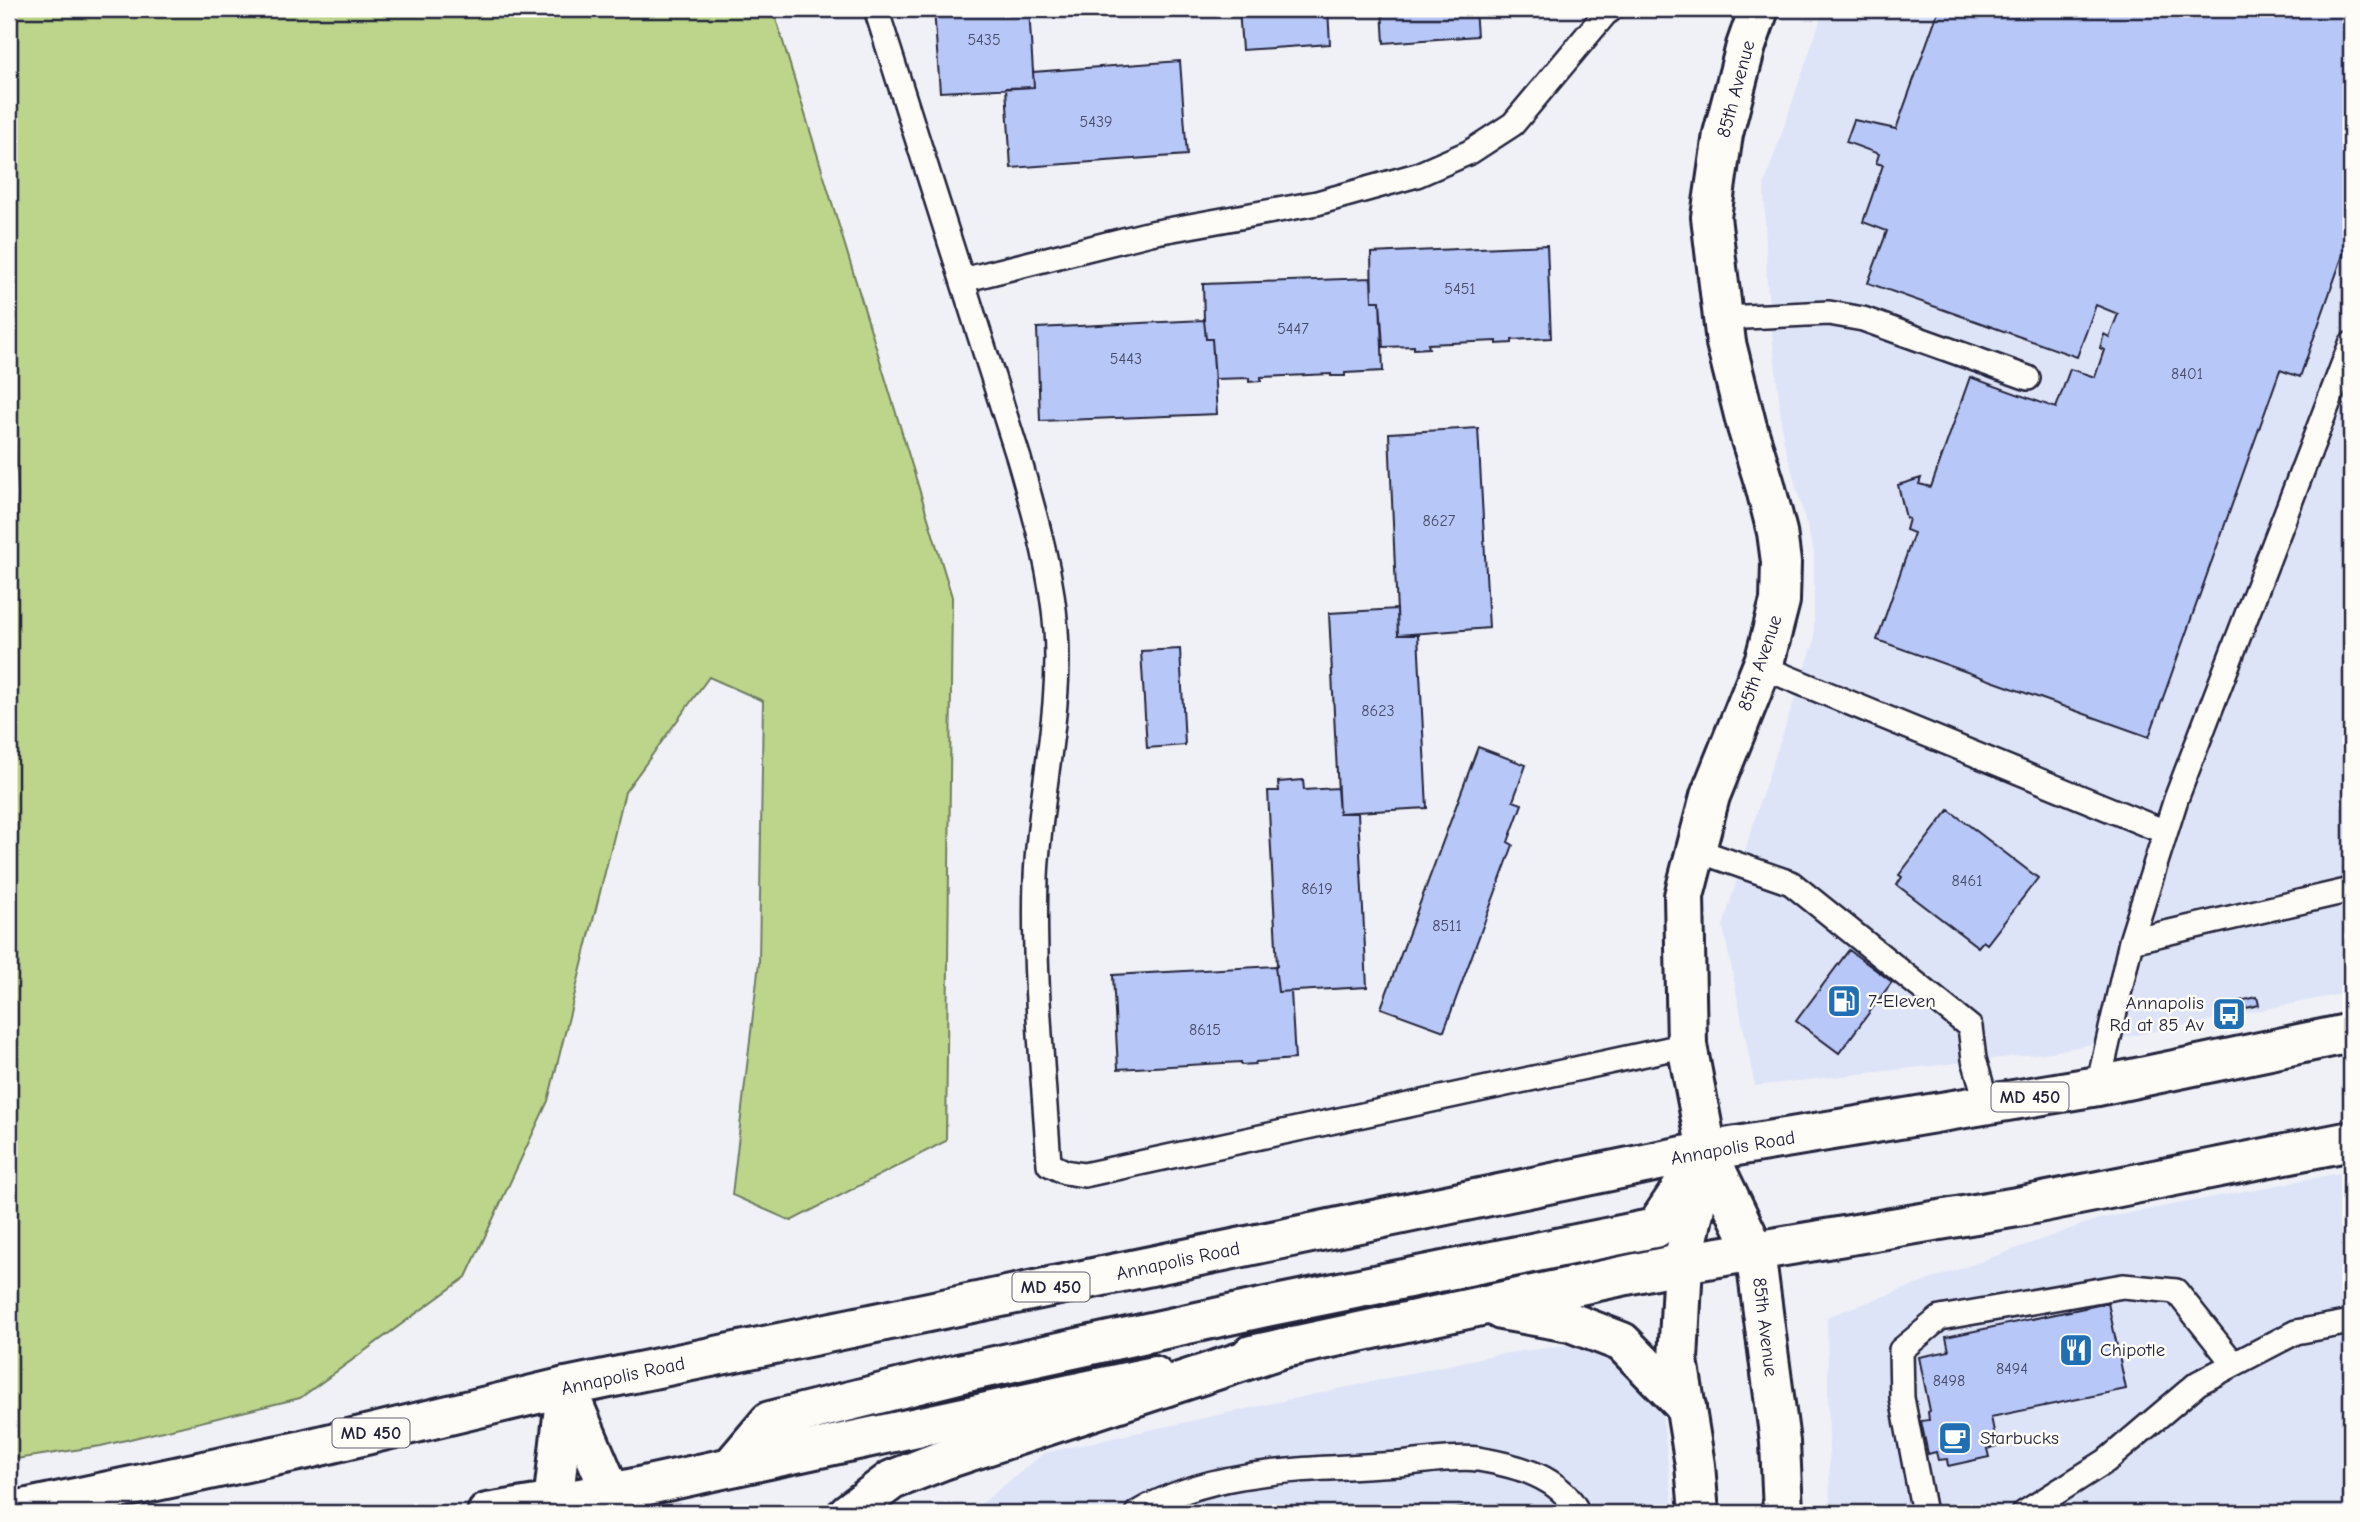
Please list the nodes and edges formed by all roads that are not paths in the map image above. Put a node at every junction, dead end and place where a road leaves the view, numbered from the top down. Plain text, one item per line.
1 (876, 9) edge
2 (1612, 9) edge
3 (1759, 9) edge
4 (963, 280) junction
5 (1723, 318) junction
6 (2351, 344) edge
7 (2028, 378) dead end
8 (1762, 667) junction
9 (2165, 832) junction
10 (1696, 849) junction
11 (2351, 890) edge
12 (2131, 941) junction
13 (2351, 1033) edge
14 (1687, 1045) junction
15 (2098, 1086) junction
16 (1987, 1104) junction
17 (2351, 1141) edge
18 (1707, 1151) junction
19 (1755, 1251) junction
20 (1683, 1263) junction
21 (1478, 1306) junction
22 (2351, 1322) edge
23 (1283, 1348) junction
24 (2234, 1364) junction
25 (566, 1387) junction
26 (1686, 1407) junction
27 (731, 1467) junction
28 (613, 1503) edge
29 (554, 1508) edge
30 (9, 1512) edge
31 (488, 1513) edge
32 (848, 1513) edge
33 (1137, 1513) edge
34 (1578, 1513) edge
35 (1699, 1513) edge
36 (1783, 1513) edge
37 (1924, 1513) edge
38 (2024, 1513) edge

1 - 4 lane
2 - 4 lane
3 - 5 main road, 85th Avenue
4 - 14 lane
5 - 7 lane
5 - 8 main road, 85th Avenue
6 - 9 lane
8 - 9 lane
8 - 10 main road, 85th Avenue
9 - 12 lane
10 - 14 main road, 85th Avenue
10 - 16 lane
11 - 12 lane
12 - 15 lane
13 - 15 main road, Annapolis Road / MD 450
14 - 18 main road, 85th Avenue
15 - 16 main road, Annapolis Road / MD 450
16 - 18 main road, Annapolis Road / MD 450
17 - 19 main road
18 - 19 main road, 85th Avenue
18 - 20 main road, 85th Avenue
18 - 25 main road, Annapolis Road / MD 450
18 - 27 main road
19 - 20 main road
19 - 36 main road, 85th Avenue
20 - 21 main road
20 - 26 main road, 85th Avenue
21 - 23 main road
21 - 26 main road
22 - 24 lane
23 - 27 main road
23 - 32 main road
24 - 37 lane
24 - 38 lane
25 - 28 main road
25 - 29 main road
25 - 30 main road, Annapolis Road / MD 450
26 - 35 main road, 85th Avenue
27 - 28 main road
28 - 29 main road
29 - 31 main road
33 - 34 lane

